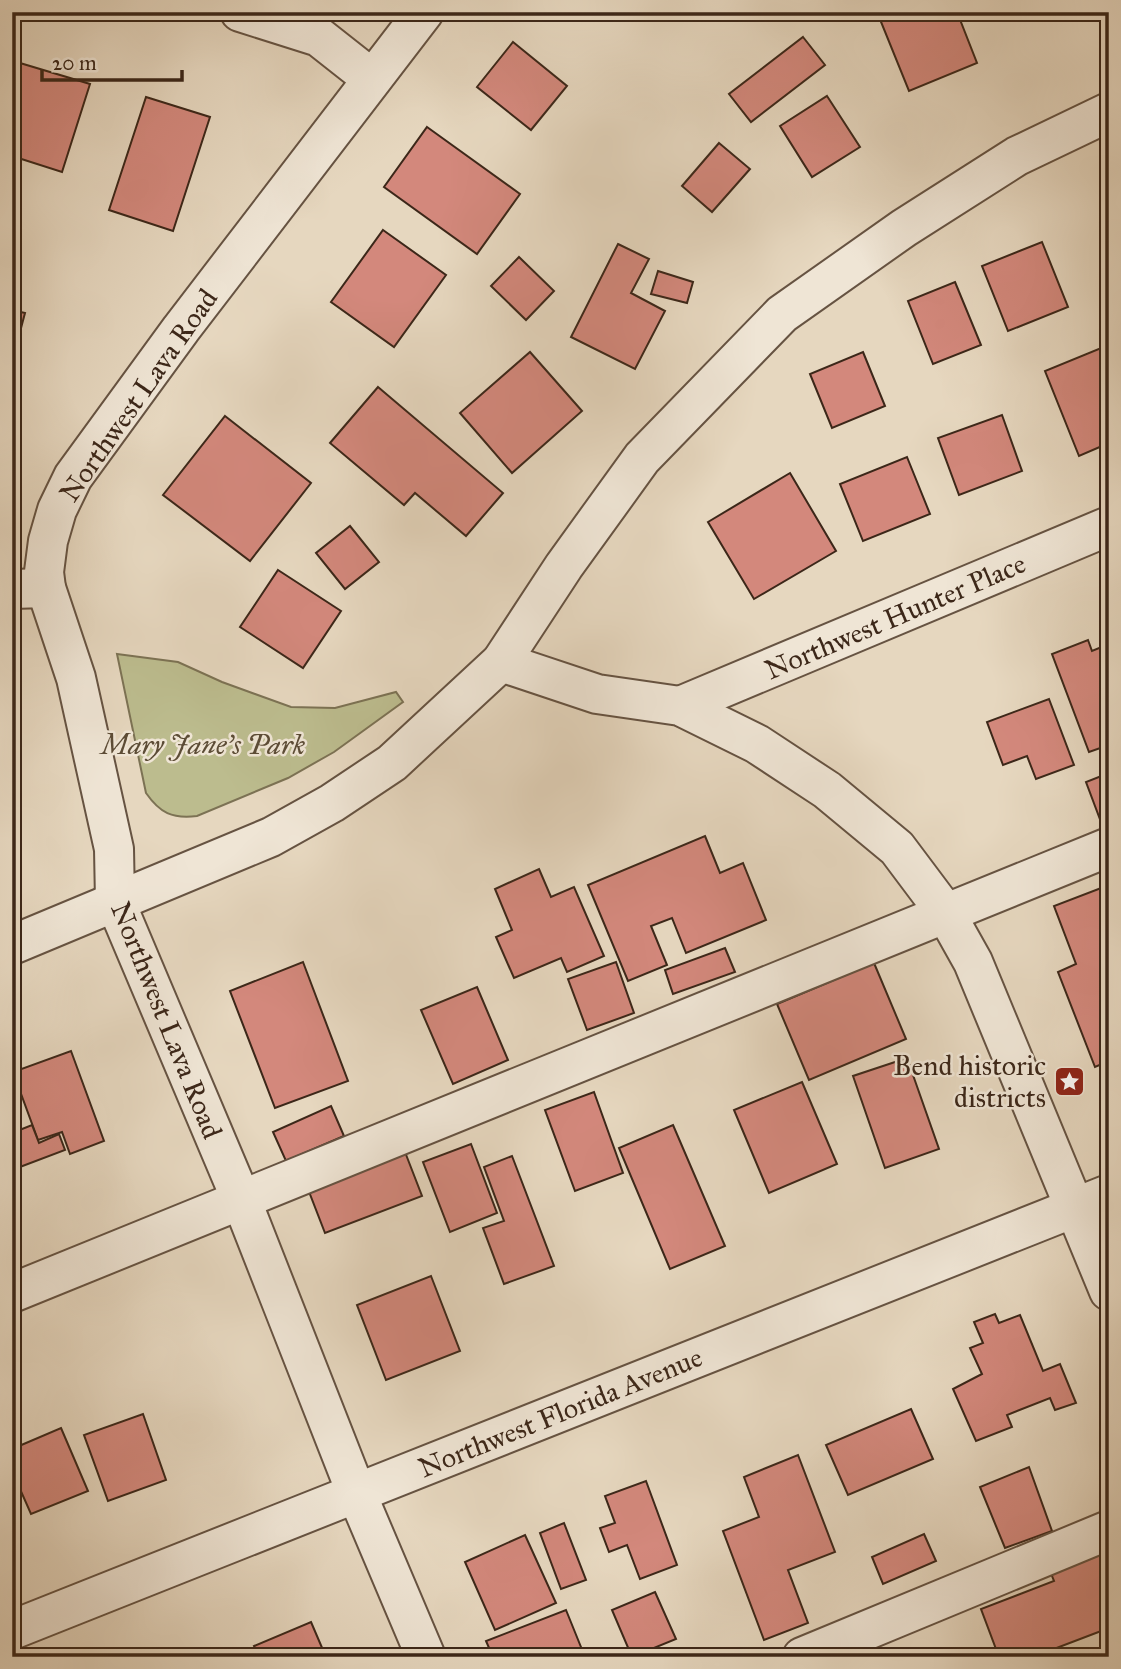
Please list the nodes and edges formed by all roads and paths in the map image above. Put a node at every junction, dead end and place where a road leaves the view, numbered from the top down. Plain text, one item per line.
1 (240, 12) edge
2 (424, 12) edge
3 (371, 78) junction
4 (1109, 112) edge
5 (1109, 526) edge
6 (29, 589) edge
7 (501, 662) junction
8 (680, 706) junction
9 (1109, 846) edge
10 (115, 901) junction
11 (946, 912) junction
12 (12, 945) edge
13 (241, 1199) junction
14 (1092, 1201) edge
15 (1109, 1292) edge
16 (12, 1293) edge
17 (356, 1492) junction
18 (1109, 1530) edge
19 (12, 1630) edge
20 (426, 1657) edge
21 (802, 1657) edge

1 - 3 street
2 - 3 street, Northwest Lava Road
3 - 6 street, Northwest Lava Road
4 - 7 street
5 - 8 street, Northwest Hunter Place
6 - 10 street, Northwest Lava Road
7 - 8 street
7 - 10 street
8 - 11 street
9 - 11 street
10 - 12 street
10 - 13 street, Northwest Lava Road
11 - 13 street
11 - 14 street
13 - 16 street
13 - 17 street, Northwest Lava Road
14 - 15 street
14 - 17 street, Northwest Florida Avenue
17 - 19 street, Northwest Florida Avenue
17 - 20 street, Northwest Lava Road
18 - 21 street

